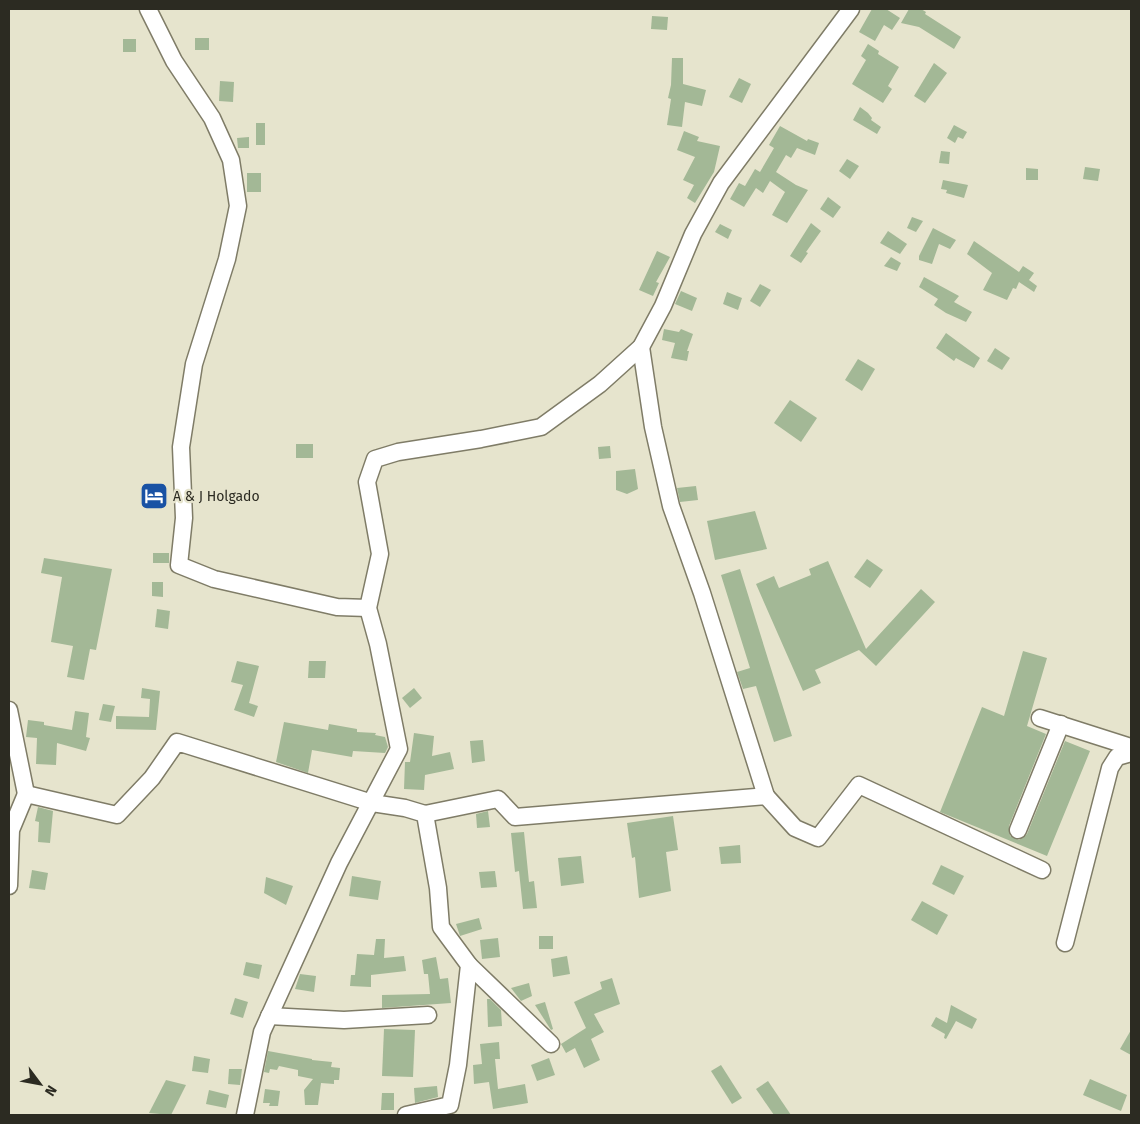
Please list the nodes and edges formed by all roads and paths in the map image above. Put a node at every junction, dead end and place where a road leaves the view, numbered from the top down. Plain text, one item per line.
1 (148, 9) edge
2 (851, 9) edge
3 (641, 347) junction
4 (368, 608) junction
5 (9, 710) edge
6 (1040, 718) dead end
7 (1061, 724) junction
8 (1131, 747) edge
9 (1131, 753) edge
10 (26, 794) junction
11 (766, 796) junction
12 (372, 803) junction
13 (425, 814) junction
14 (1018, 830) dead end
15 (1042, 870) dead end
16 (9, 886) edge
17 (1065, 943) dead end
18 (469, 965) junction
19 (428, 1015) dead end
20 (269, 1016) junction
21 (551, 1044) dead end
22 (245, 1115) edge
23 (406, 1115) edge

1 - 4 street
2 - 3 street
3 - 4 street
3 - 11 street
4 - 12 street
5 - 10 street
6 - 7 street
7 - 8 street
7 - 14 street
9 - 17 street
10 - 12 street
10 - 16 street
11 - 13 street
11 - 15 street
12 - 13 street
12 - 20 street
13 - 18 street
18 - 21 street
18 - 23 street
19 - 20 street
20 - 22 street

